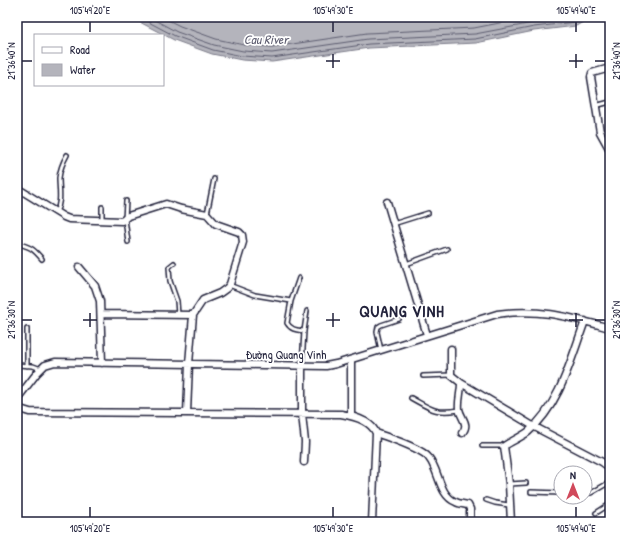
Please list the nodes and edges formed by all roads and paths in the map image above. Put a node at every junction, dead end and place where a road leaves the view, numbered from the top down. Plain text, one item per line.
1 (610, 68) edge
2 (610, 102) edge
3 (595, 106) junction
4 (609, 147) edge
5 (68, 154) dead end
6 (214, 179) dead end
7 (17, 188) edge
8 (126, 201) dead end
9 (387, 202) dead end
10 (102, 207) dead end
11 (56, 212) junction
12 (428, 213) dead end
13 (207, 214) junction
14 (125, 219) junction
15 (102, 220) junction
16 (393, 224) junction
17 (128, 242) dead end
18 (17, 243) edge
19 (447, 249) dead end
20 (42, 259) dead end
21 (174, 263) dead end
22 (406, 264) junction
23 (79, 267) dead end
24 (300, 278) dead end
25 (229, 285) junction
26 (291, 301) junction
27 (307, 311) dead end
28 (101, 314) junction
29 (178, 315) junction
30 (193, 315) junction
31 (399, 319) dead end
32 (585, 321) junction
33 (610, 328) edge
34 (28, 329) dead end
35 (304, 331) junction
36 (427, 335) junction
37 (451, 349) dead end
38 (381, 350) junction
39 (352, 360) junction
40 (102, 363) junction
41 (189, 364) junction
42 (17, 365) edge
43 (27, 366) junction
44 (302, 366) junction
45 (41, 369) junction
46 (451, 374) junction
47 (423, 376) dead end
48 (461, 383) junction
49 (410, 398) dead end
50 (17, 399) edge
51 (17, 408) edge
52 (459, 410) junction
53 (187, 413) junction
54 (302, 414) junction
55 (351, 416) junction
56 (533, 426) junction
57 (376, 432) junction
58 (462, 433) dead end
59 (482, 446) dead end
60 (504, 446) junction
61 (304, 462) dead end
62 (610, 468) edge
63 (610, 482) edge
64 (526, 483) dead end
65 (509, 484) junction
66 (531, 492) dead end
67 (593, 492) edge
68 (553, 493) edge
69 (486, 500) dead end
70 (610, 504) edge
71 (510, 505) junction
72 (596, 513) dead end
73 (372, 522) edge
74 (470, 522) edge
75 (511, 522) edge

1 - 3 street
2 - 3 lane
3 - 4 street
5 - 11 lane
6 - 13 lane
7 - 11 street
8 - 14 lane
9 - 16 street
10 - 15 lane
11 - 15 street
12 - 16 lane
13 - 14 street
13 - 25 street
14 - 15 street
14 - 17 lane
16 - 22 street
18 - 20 lane
19 - 22 lane
21 - 29 lane
22 - 36 street
23 - 28 street
24 - 26 lane
25 - 26 lane
25 - 30 street
26 - 35 lane
27 - 35 lane
28 - 29 street
28 - 40 street
29 - 30 street
30 - 41 street
31 - 38 lane
32 - 33 street, Đường Quang Vinh
32 - 36 street, Đường Quang Vinh
32 - 56 street
34 - 43 lane
35 - 44 lane
36 - 38 street, Đường Quang Vinh
37 - 46 street
38 - 39 street, Đường Quang Vinh
39 - 44 street, Đường Quang Vinh
39 - 55 street
40 - 41 street, Đường Quang Vinh
40 - 45 street, Đường Quang Vinh
41 - 44 street, Đường Quang Vinh
41 - 53 street
42 - 43 lane
43 - 45 lane
44 - 54 street
45 - 50 street
46 - 47 lane
46 - 48 street
48 - 52 street
48 - 56 street
49 - 52 lane
51 - 53 street
52 - 58 street
53 - 54 street
54 - 55 street
54 - 61 street
55 - 57 street
56 - 60 street
56 - 62 street
57 - 73 street
57 - 74 street
59 - 60 lane
60 - 65 street
63 - 67 lane
64 - 65 lane
65 - 71 street
66 - 68 lane
69 - 71 lane
70 - 72 lane
71 - 75 street

